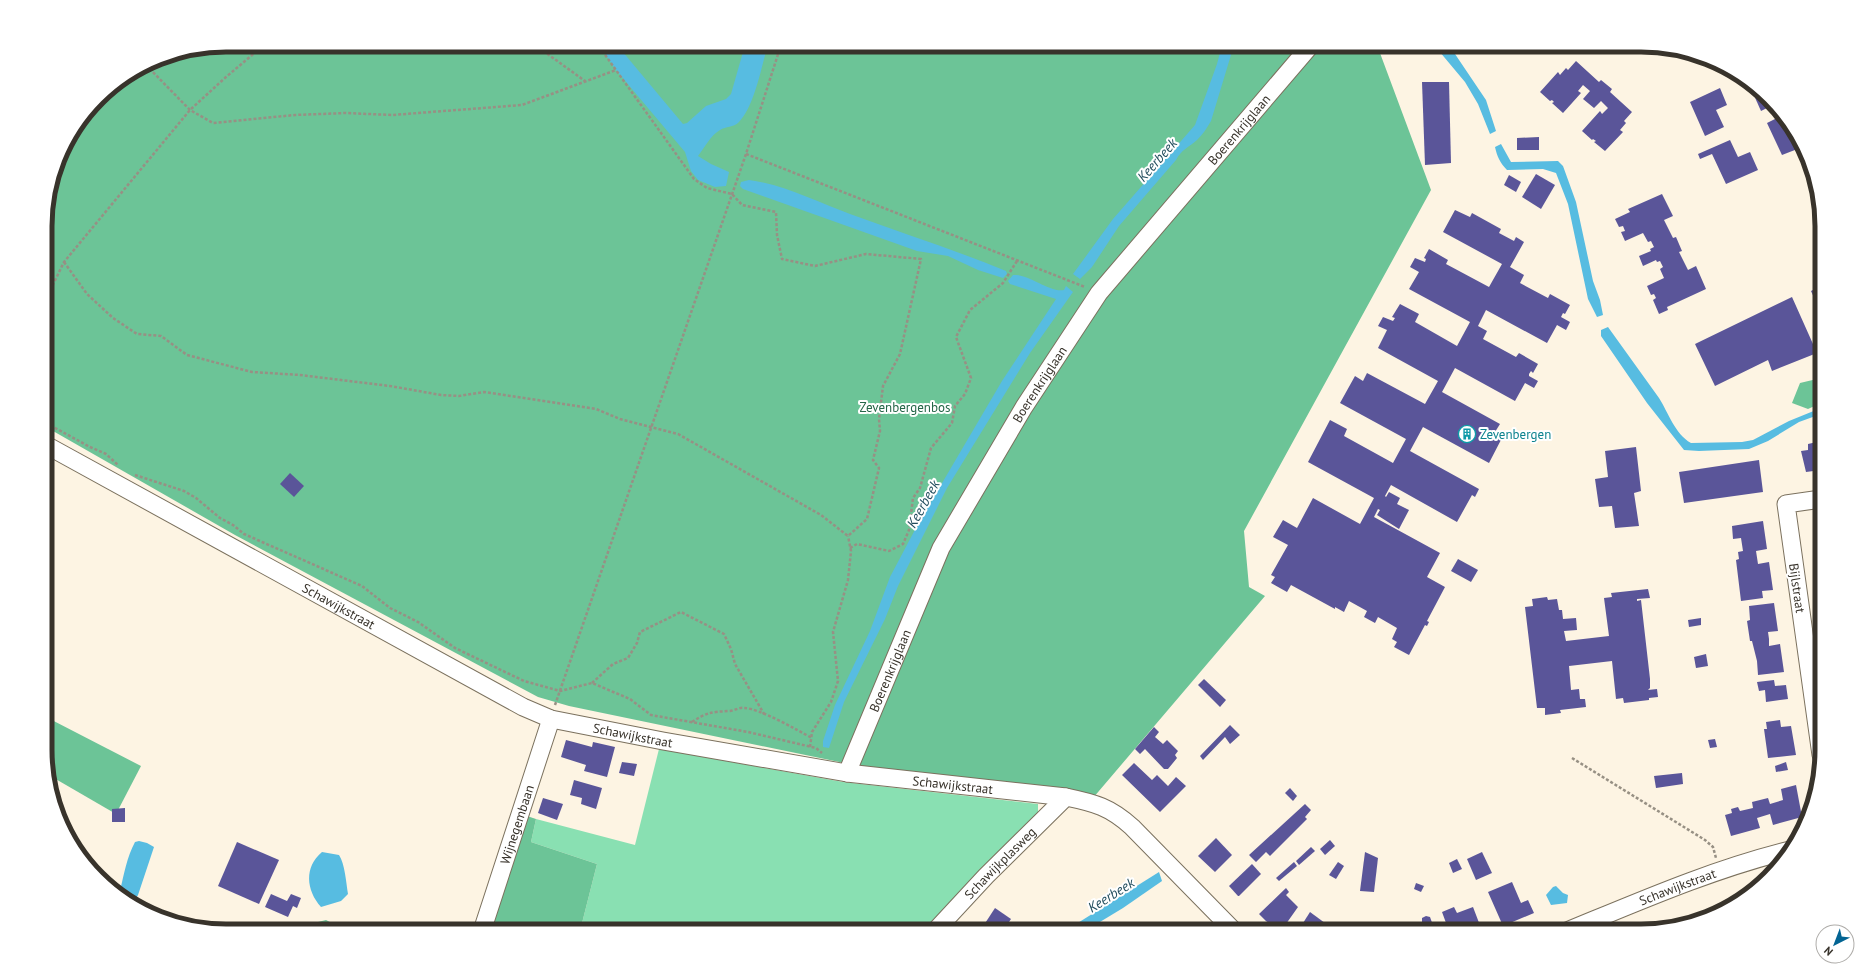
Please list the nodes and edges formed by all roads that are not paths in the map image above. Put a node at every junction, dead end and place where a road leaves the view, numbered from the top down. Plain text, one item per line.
1 (1305, 52) edge
2 (52, 447) edge
3 (1815, 500) edge
4 (1815, 712) edge
5 (551, 719) junction
6 (847, 773) junction
7 (1066, 797) junction
8 (1782, 852) edge
9 (484, 924) edge
10 (941, 924) edge
11 (1227, 924) edge
12 (1584, 924) edge

1 - 6 street, Boerenkrijglaan
2 - 5 street, Schawijkstraat
3 - 4 street, Bijlstraat
5 - 6 street, Schawijkstraat
5 - 9 street, Wijnegembaan
6 - 7 street, Schawijkstraat
7 - 10 street, Schawijkplasweg
7 - 11 street, Schawijkstraat
8 - 12 street, Schawijkstraat

